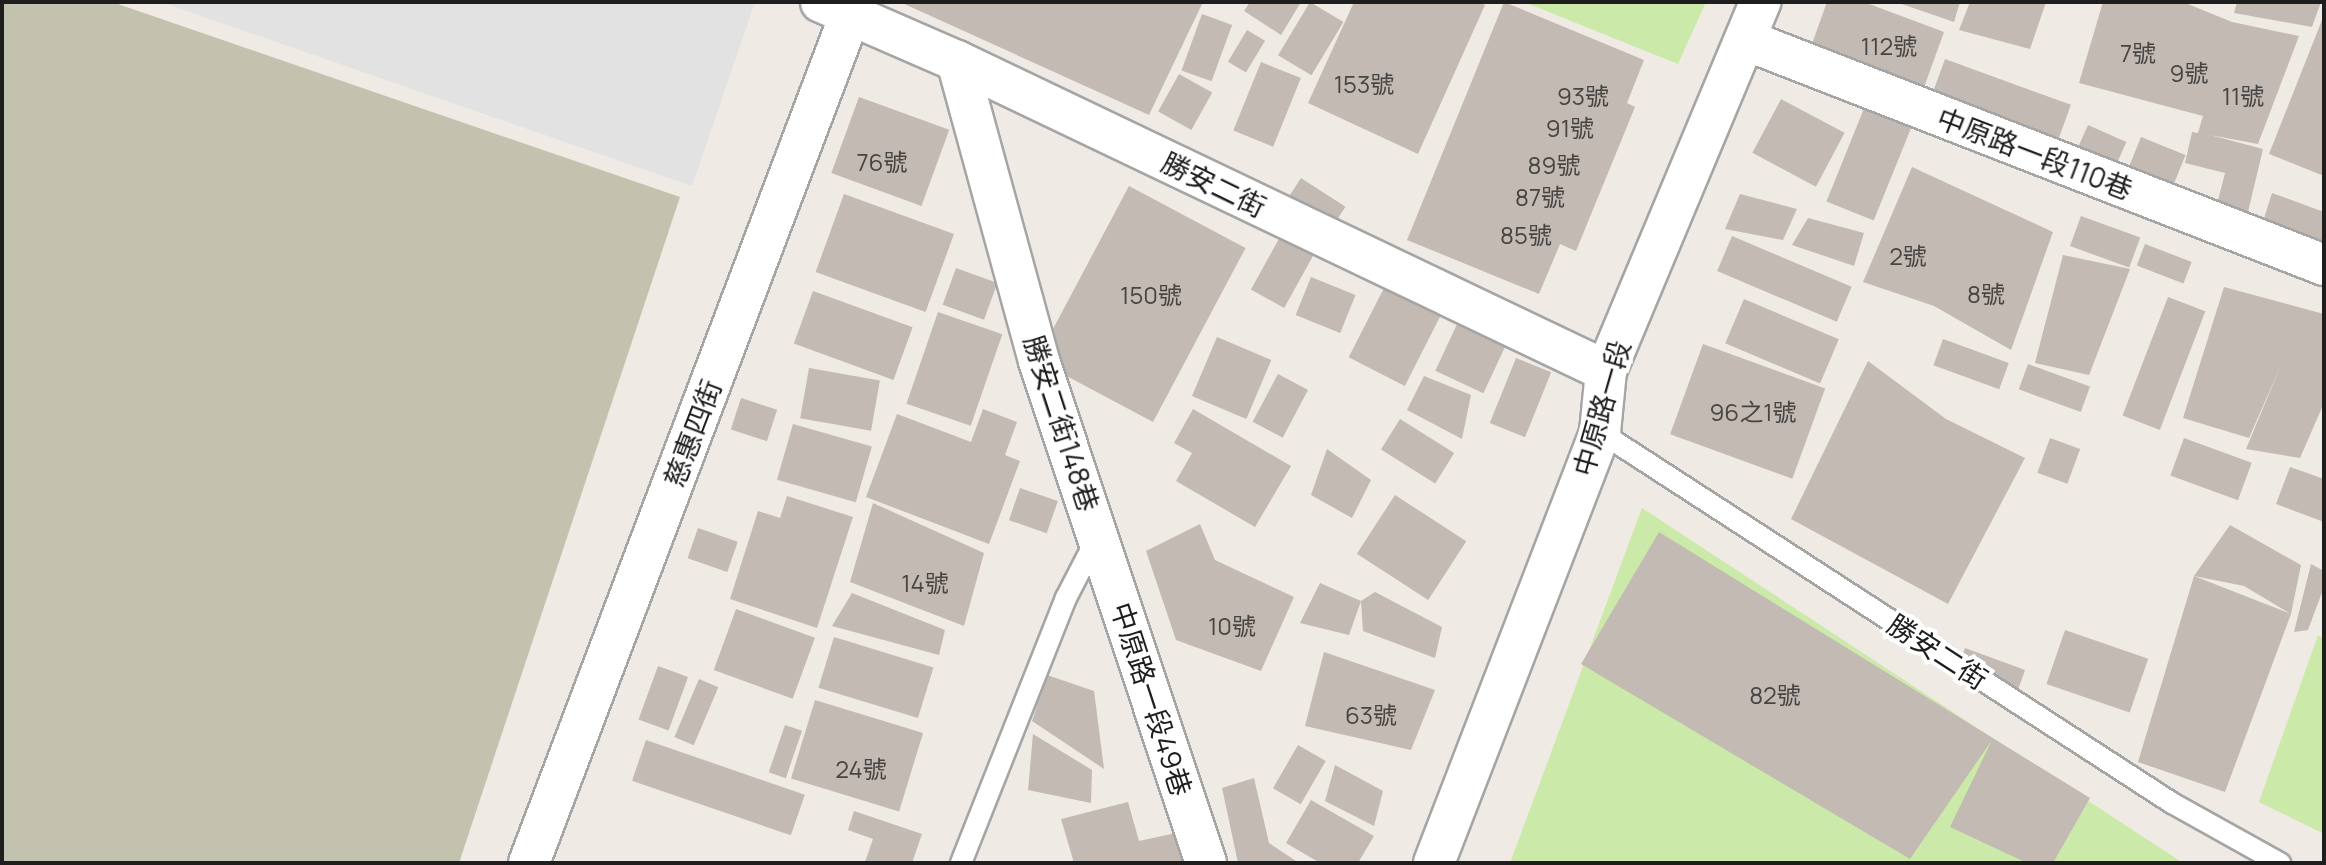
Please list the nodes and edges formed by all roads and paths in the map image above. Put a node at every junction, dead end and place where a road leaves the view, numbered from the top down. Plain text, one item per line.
1 (1760, 2) edge
2 (842, 6) edge
3 (1746, 40) junction
4 (957, 61) junction
5 (2324, 265) edge
6 (1606, 371) junction
7 (1600, 432) junction
8 (1099, 535) junction
9 (529, 863) edge
10 (961, 863) edge
11 (1206, 863) edge
12 (1434, 863) edge
13 (2280, 863) edge

1 - 3 street, 中原路一段
2 - 4 street, 勝安二街
2 - 9 street, 慈惠四街
3 - 5 street, 中原路一段110巷
3 - 6 street, 中原路一段
4 - 6 street, 勝安二街
4 - 8 street, 勝安二街148巷
6 - 7 street, 中原路一段
7 - 12 street, 中原路一段
7 - 13 lane, 勝安二街
8 - 10 lane, 勝安二街148巷
8 - 11 street, 中原路一段49巷

